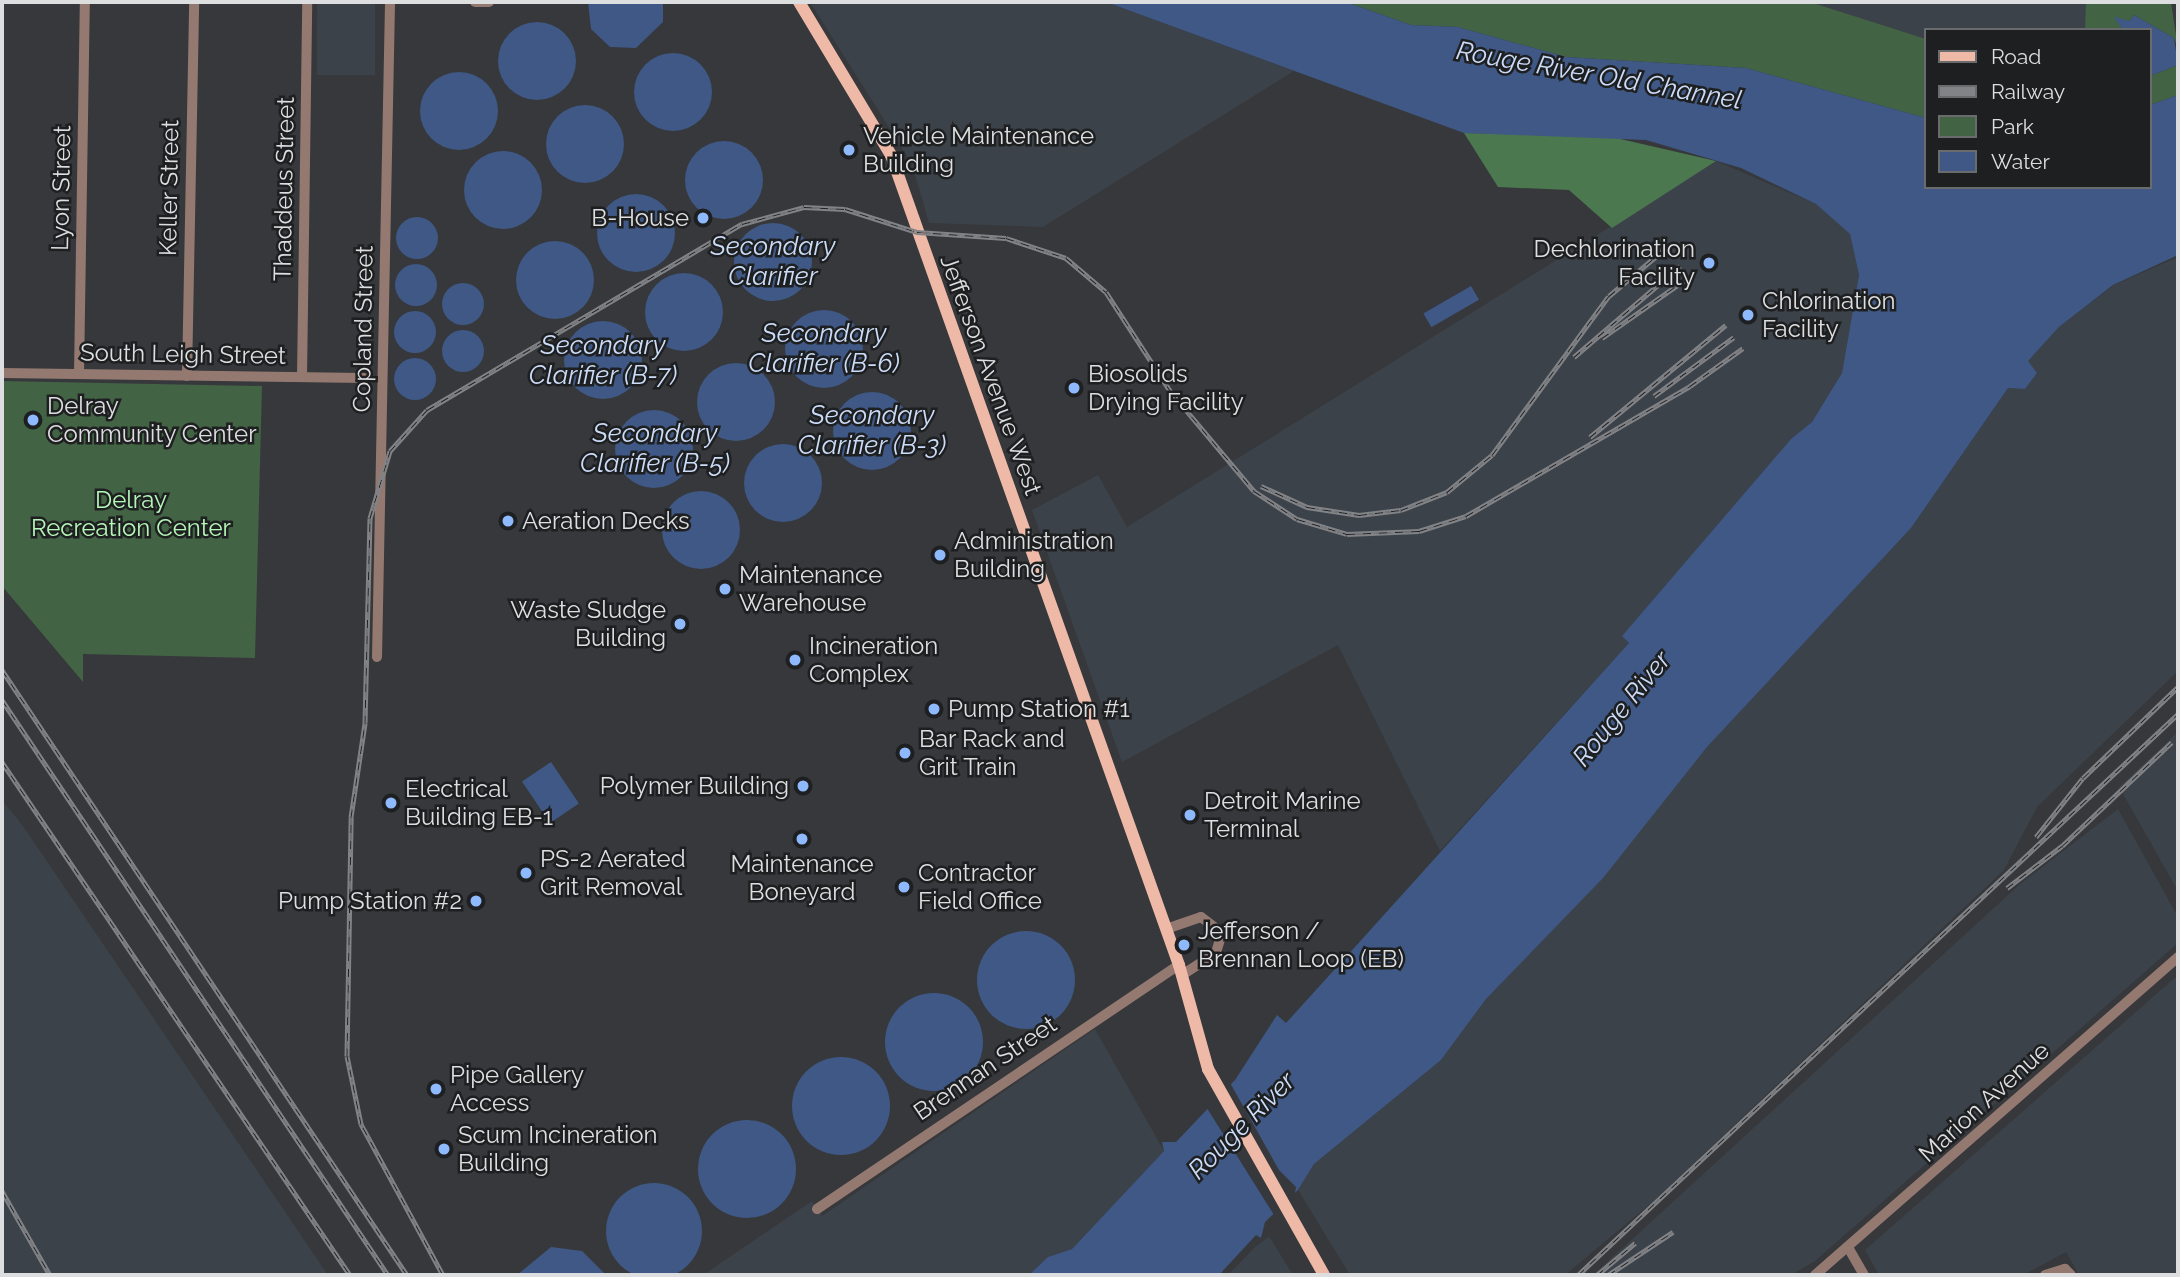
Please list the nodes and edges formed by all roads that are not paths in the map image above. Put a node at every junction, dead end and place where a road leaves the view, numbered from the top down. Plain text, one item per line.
1 (85, 2) edge
2 (194, 2) edge
3 (307, 2) edge
4 (390, 2) edge
5 (799, 2) edge
6 (2, 373) edge
7 (79, 374) junction
8 (187, 376) junction
9 (302, 377) junction
10 (364, 378) dead end
11 (377, 657) dead end
12 (1166, 929) junction
13 (2178, 957) edge
14 (1180, 970) junction
15 (817, 1209) dead end
16 (1849, 1249) junction
17 (1324, 1275) edge
18 (1815, 1275) edge
19 (1864, 1275) edge
20 (2045, 1275) edge
21 (2071, 1275) edge

1 - 7 street, Lyon Street
2 - 8 street, Keller Street
3 - 9 street, Thaddeus Street
4 - 11 street, Copland Street
5 - 12 main road, Jefferson Avenue West
6 - 7 street, South Leigh Street
7 - 8 street, South Leigh Street
8 - 9 street, South Leigh Street
9 - 10 street, South Leigh Street
12 - 14 main road, Jefferson Avenue West
12 - 14 street, Brennan Street
13 - 16 street, Marion Avenue
14 - 15 street, Brennan Street
14 - 17 main road, Jefferson Avenue West
16 - 18 street, Marion Avenue
16 - 19 street
20 - 21 street

